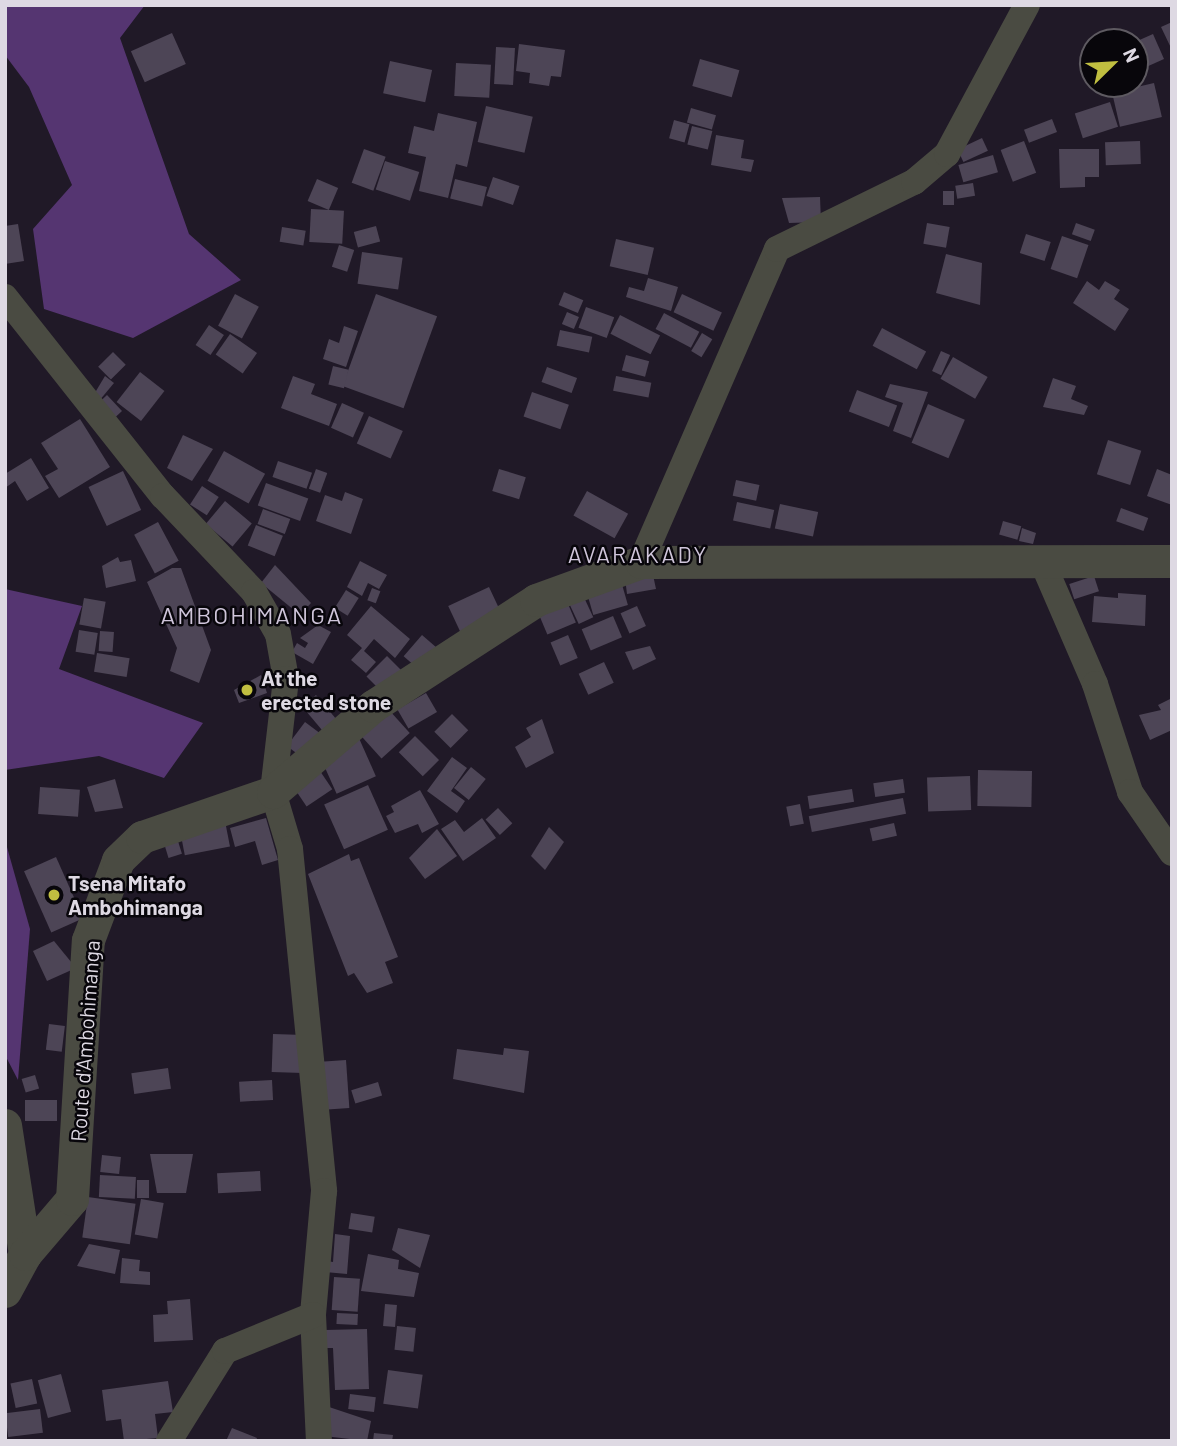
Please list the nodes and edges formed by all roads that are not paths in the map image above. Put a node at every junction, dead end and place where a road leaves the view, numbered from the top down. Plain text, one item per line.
1 (1027, 5) edge
2 (5, 296) edge
3 (1041, 559) junction
4 (1172, 561) edge
5 (641, 562) junction
6 (273, 792) junction
7 (1172, 853) edge
8 (5, 1125) edge
9 (25, 1254) junction
10 (5, 1291) edge
11 (313, 1315) junction
12 (169, 1441) edge
13 (319, 1441) edge

1 - 5 street
2 - 6 street
3 - 4 street
3 - 5 street
3 - 7 street
5 - 6 street
6 - 9 street, Route d'Ambohimanga
6 - 11 street
8 - 9 street
9 - 10 street, Route d'Ambohimanga
11 - 12 street
11 - 13 street

